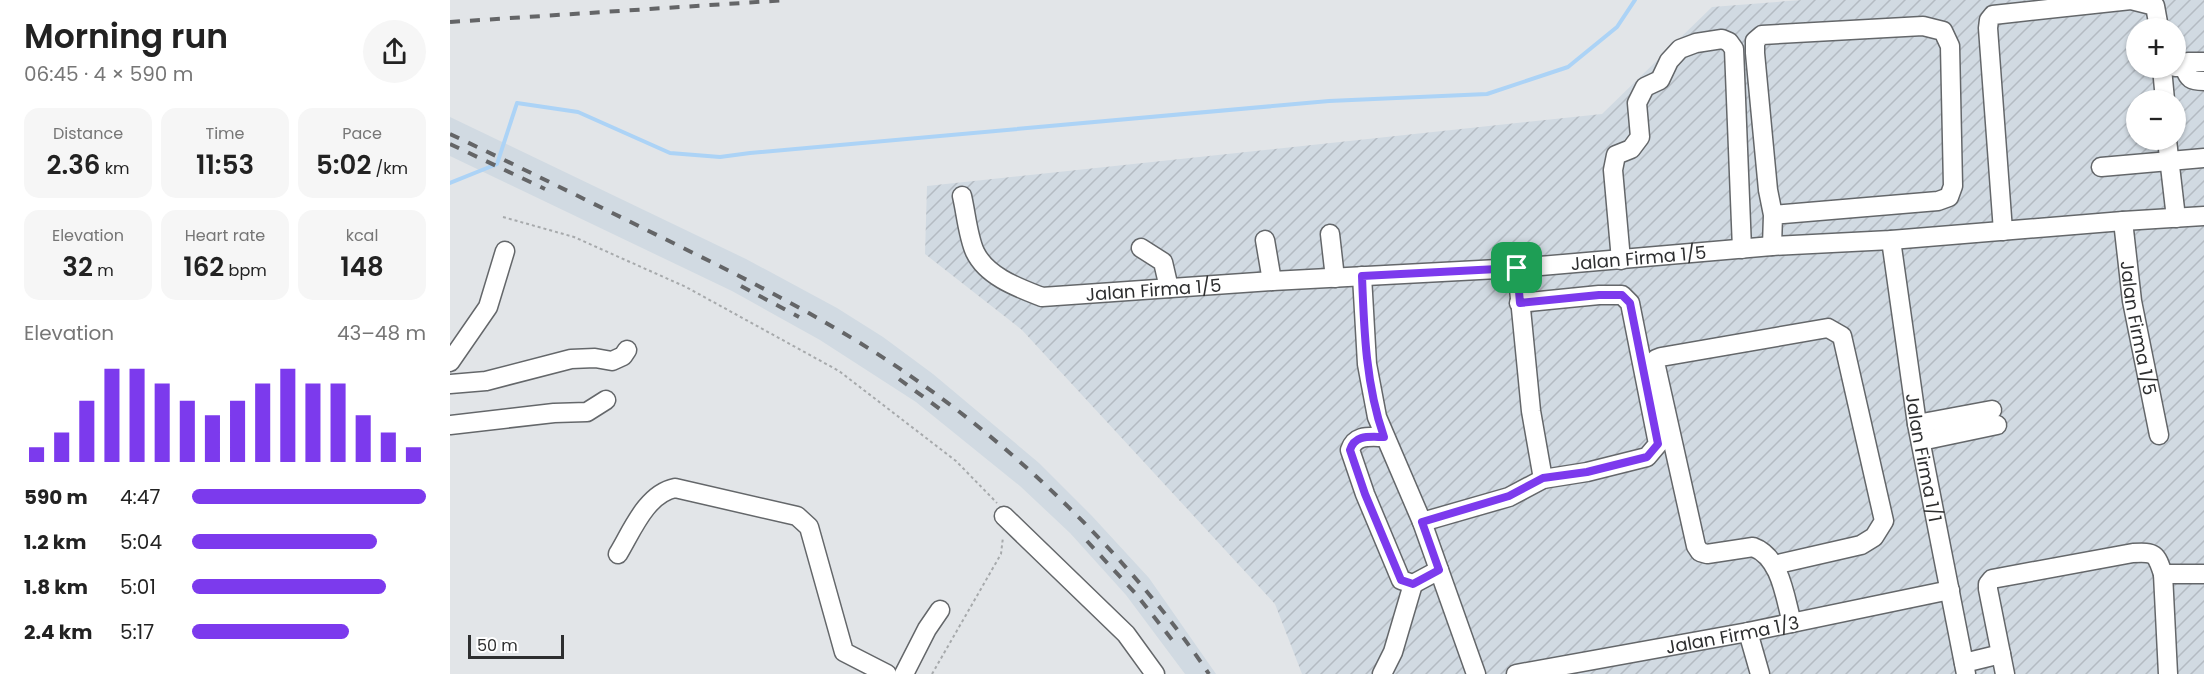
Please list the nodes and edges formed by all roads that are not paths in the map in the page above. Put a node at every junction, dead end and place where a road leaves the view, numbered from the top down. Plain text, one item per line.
1 (2157, 18) edge
2 (2204, 62) edge
3 (2186, 63) edge
4 (2186, 75) edge
5 (2204, 81) edge
6 (2168, 150) edge
7 (2204, 158) edge
8 (2169, 160) junction
9 (2101, 167) dead end
10 (962, 196) dead end
11 (1773, 215) junction
12 (2204, 216) edge
13 (2176, 218) junction
14 (2123, 220) junction
15 (2003, 231) junction
16 (1330, 234) dead end
17 (1265, 240) dead end
18 (1891, 240) junction
19 (1772, 246) junction
20 (1141, 248) dead end
21 (1742, 249) junction
22 (505, 251) dead end
23 (1621, 260) junction
24 (1517, 268) junction
25 (1362, 276) junction
26 (1335, 278) junction
27 (1272, 281) junction
28 (1169, 288) junction
29 (1520, 303) junction
30 (627, 350) dead end
31 (450, 362) edge
32 (450, 384) edge
33 (606, 400) dead end
34 (1994, 417) dead end
35 (450, 425) edge
36 (1919, 432) junction
37 (2159, 435) dead end
38 (1384, 437) junction
39 (1543, 478) junction
40 (1004, 516) road end
41 (1422, 522) junction
42 (618, 554) dead end
43 (1774, 565) junction
44 (1439, 570) junction
45 (2163, 574) junction
46 (2204, 574) edge
47 (1413, 584) junction
48 (1950, 591) junction
49 (940, 610) dead end
50 (1792, 623) junction
51 (1748, 632) junction
52 (2001, 654) junction
53 (1965, 668) edge
54 (887, 674) edge
55 (904, 674) edge
56 (1155, 674) edge
57 (1382, 674) edge
58 (1476, 674) edge
59 (1516, 674) edge
60 (1760, 674) edge
61 (2005, 674) edge
62 (2168, 674) edge

1 - 15 street
2 - 3 street
4 - 5 street
6 - 8 street
7 - 8 street
8 - 9 street
8 - 13 street
10 - 28 street, Jalan Firma 1/5
11 - 11 street
11 - 19 street
12 - 13 street, Jalan Firma 1/5
13 - 14 street, Jalan Firma 1/5
14 - 15 street, Jalan Firma 1/5
14 - 37 street, Jalan Firma 1/5
15 - 18 street, Jalan Firma 1/5
16 - 26 street
17 - 27 street
18 - 19 street, Jalan Firma 1/5
18 - 36 street, Jalan Firma 1/1
19 - 21 street, Jalan Firma 1/5
20 - 28 street
21 - 23 street, Jalan Firma 1/5
21 - 23 street
22 - 31 street
23 - 24 street, Jalan Firma 1/5
24 - 25 street, Jalan Firma 1/5
24 - 29 street
25 - 26 street, Jalan Firma 1/5
25 - 38 street
26 - 27 street, Jalan Firma 1/5
27 - 28 street, Jalan Firma 1/5
29 - 39 street
29 - 39 street
30 - 32 street
33 - 35 street
34 - 36 street
36 - 48 street, Jalan Firma 1/1
38 - 41 street
38 - 47 street
39 - 41 street
40 - 56 street
41 - 44 street
42 - 54 street
43 - 43 street
43 - 50 street
44 - 47 street
44 - 58 street
45 - 46 street
45 - 52 street
45 - 62 street
47 - 57 street
48 - 50 street, Jalan Firma 1/3
48 - 53 street, Jalan Firma 1/1
49 - 55 street
50 - 51 street, Jalan Firma 1/3
51 - 59 street, Jalan Firma 1/3
51 - 60 street
52 - 53 street
52 - 61 street

